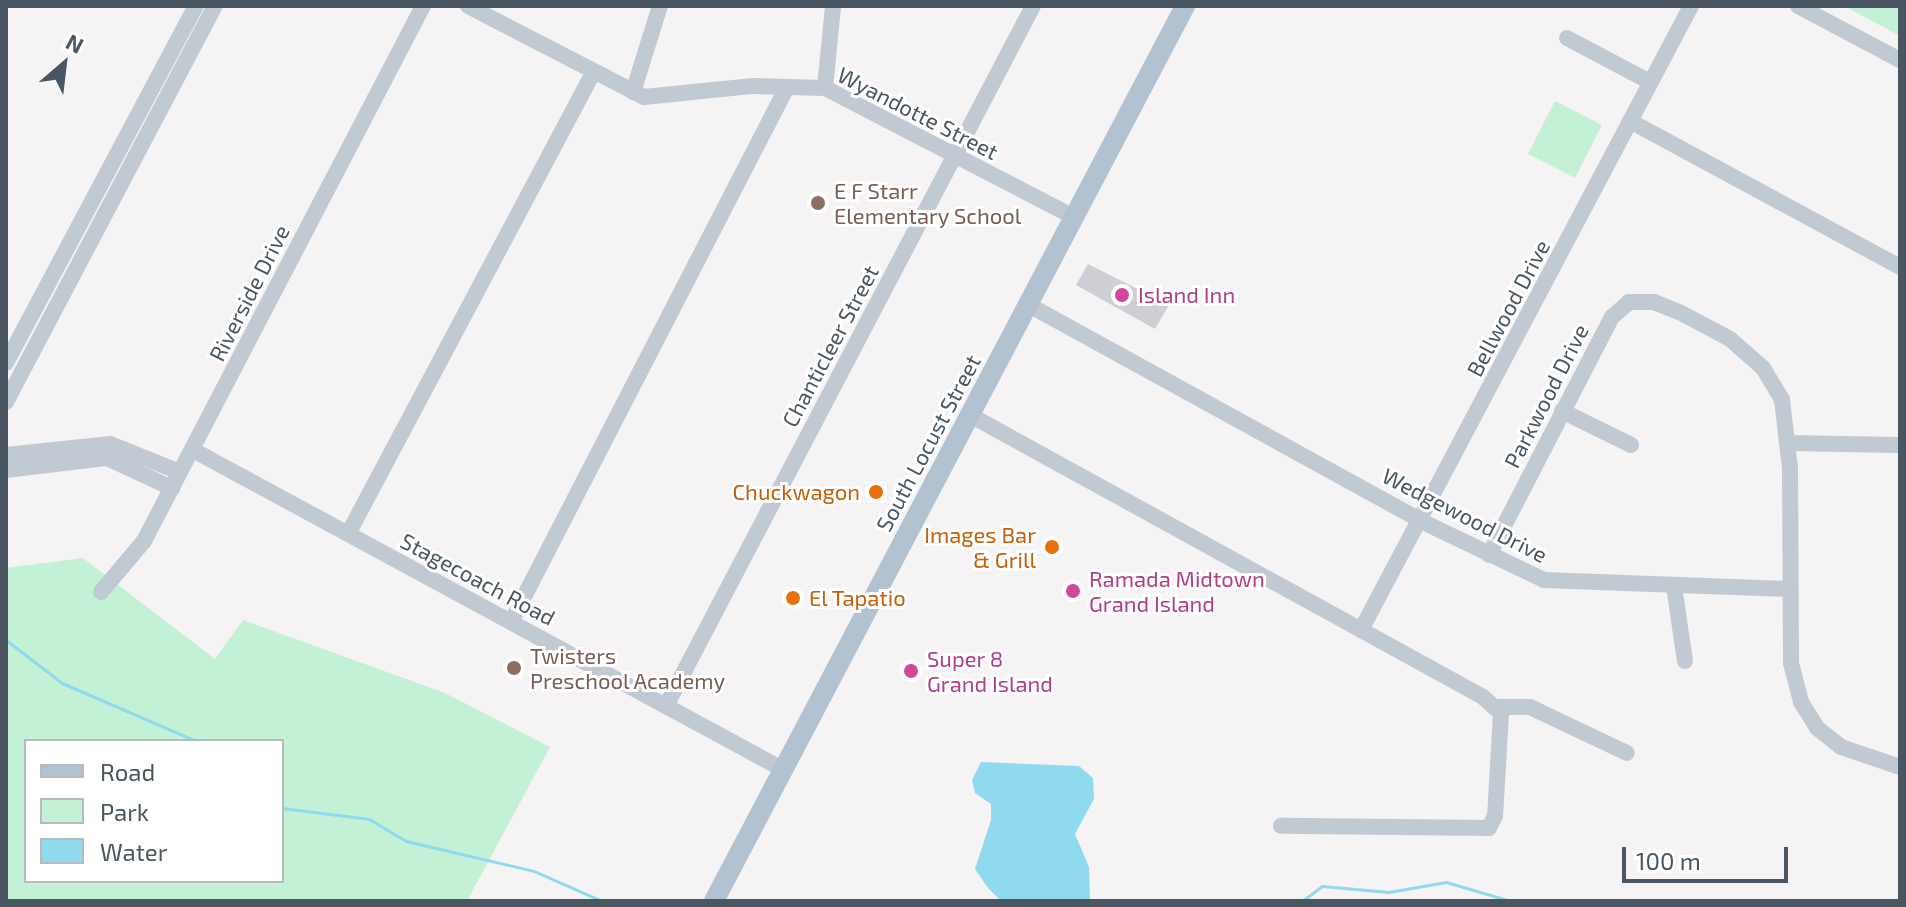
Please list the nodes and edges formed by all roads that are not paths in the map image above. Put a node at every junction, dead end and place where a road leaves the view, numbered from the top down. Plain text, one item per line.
1 (196, 6) edge
2 (215, 6) edge
3 (423, 6) edge
4 (468, 6) edge
5 (660, 6) edge
6 (833, 6) edge
7 (1033, 6) edge
8 (1185, 6) edge
9 (1691, 6) edge
10 (1798, 6) edge
11 (1567, 38) dead end
12 (1900, 60) edge
13 (593, 73) junction
14 (1650, 82) junction
15 (787, 87) junction
16 (825, 88) junction
17 (633, 92) junction
18 (1630, 121) junction
19 (955, 155) junction
20 (1074, 217) junction
21 (1900, 267) edge
22 (1027, 304) junction
23 (6, 363) edge
24 (6, 402) edge
25 (1562, 411) junction
26 (970, 415) junction
27 (1787, 443) junction
28 (1631, 445) dead end
29 (1897, 445) dead end
30 (193, 450) junction
31 (6, 455) edge
32 (6, 470) edge
33 (180, 472) junction
34 (172, 488) junction
35 (1421, 521) junction
36 (348, 534) junction
37 (1489, 555) junction
38 (1674, 586) junction
39 (1787, 589) junction
40 (101, 592) dead end
41 (511, 622) junction
42 (1361, 630) junction
43 (1685, 661) dead end
44 (666, 706) junction
45 (1494, 707) junction
46 (1627, 753) dead end
47 (1900, 767) edge
48 (784, 770) junction
49 (1281, 826) dead end
50 (714, 900) edge

1 - 23 street
2 - 24 street
3 - 30 street, Riverside Drive
4 - 13 street, Wyandotte Street
5 - 17 street
6 - 16 street
7 - 19 street, Chanticleer Street
8 - 20 main road, South Locust Street
9 - 14 street, Bellwood Drive
10 - 12 street
11 - 14 street
13 - 17 street, Wyandotte Street
13 - 36 street
14 - 18 street, Bellwood Drive
15 - 16 street, Wyandotte Street
15 - 17 street, Wyandotte Street
15 - 41 street
16 - 19 street, Wyandotte Street
18 - 21 street
18 - 35 street, Bellwood Drive
19 - 20 street, Wyandotte Street
19 - 44 street, Chanticleer Street
20 - 22 main road, South Locust Street
22 - 26 main road, South Locust Street
22 - 35 street, Wedgewood Drive
25 - 27 street, Parkwood Drive
25 - 28 street
25 - 37 street, Parkwood Drive
26 - 42 street
26 - 48 main road, South Locust Street
27 - 29 street
27 - 39 street, Parkwood Drive
30 - 33 street, Riverside Drive
30 - 36 street, Stagecoach Road
31 - 33 street
32 - 34 street
33 - 34 street, Riverside Drive
34 - 40 street, Riverside Drive
35 - 37 street, Wedgewood Drive
35 - 42 street, Bellwood Drive
36 - 41 street, Stagecoach Road
37 - 38 street, Wedgewood Drive
38 - 39 street, Wedgewood Drive
38 - 43 street
39 - 47 street
41 - 44 street, Stagecoach Road
42 - 45 street
44 - 48 street, Stagecoach Road
45 - 46 street
45 - 49 street
48 - 50 main road, South Locust Street

